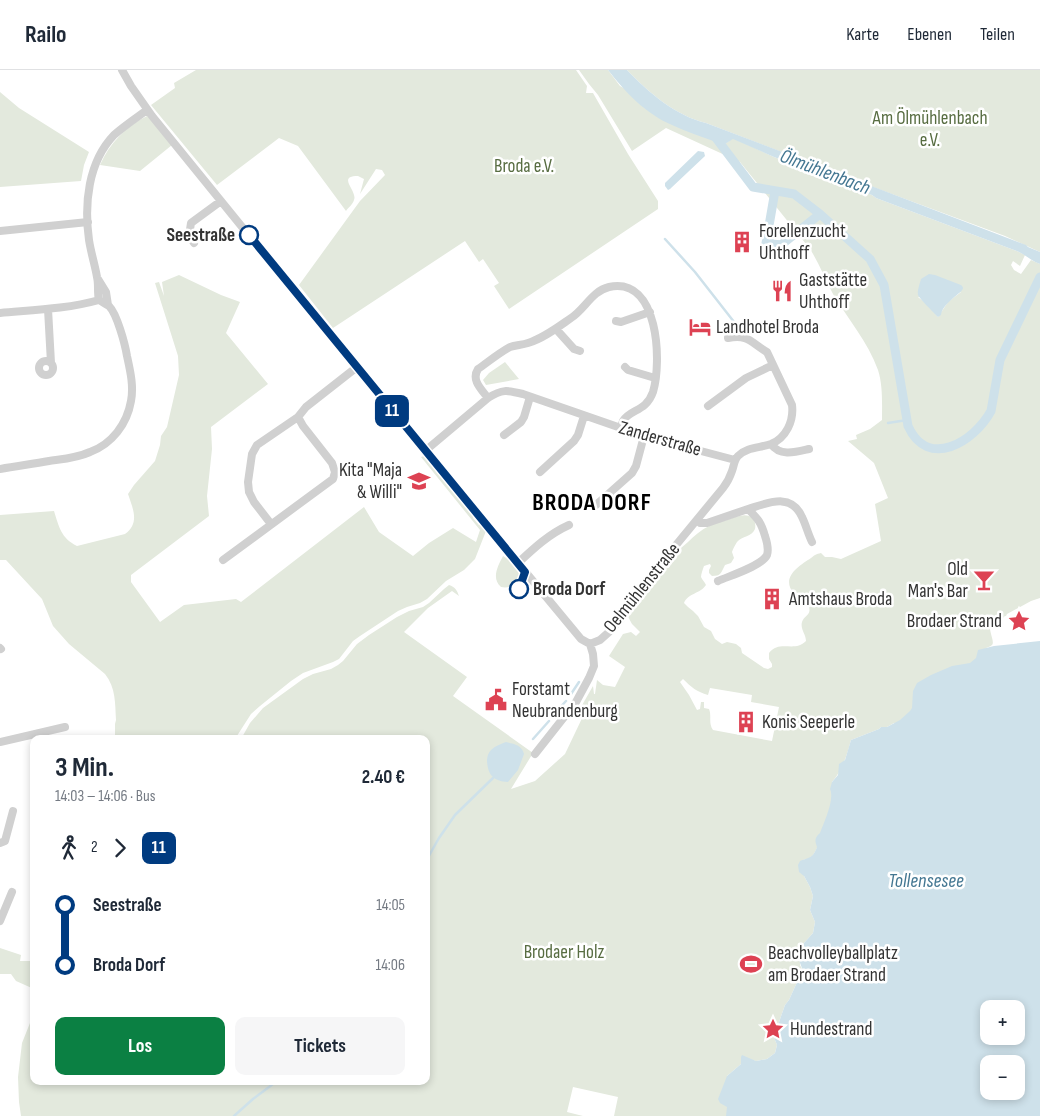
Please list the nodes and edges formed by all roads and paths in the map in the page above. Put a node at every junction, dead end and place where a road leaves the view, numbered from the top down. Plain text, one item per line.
1 (122, 70) edge
2 (148, 110) junction
3 (221, 200) junction
4 (88, 222) junction
5 (0, 231) edge
6 (194, 242) dead end
7 (98, 279) junction
8 (99, 300) junction
9 (108, 305) junction
10 (48, 309) junction
11 (650, 312) junction
12 (0, 313) edge
13 (616, 321) dead end
14 (556, 329) junction
15 (728, 338) dead end
16 (580, 351) dead end
17 (51, 363) dead end
18 (773, 365) junction
19 (625, 367) dead end
20 (357, 368) junction
21 (655, 378) junction
22 (530, 397) junction
23 (488, 398) junction
24 (708, 406) dead end
25 (584, 416) junction
26 (298, 417) junction
27 (621, 428) junction
28 (504, 435) dead end
29 (644, 436) junction
30 (771, 444) junction
31 (810, 449) dead end
32 (425, 451) junction
33 (735, 460) junction
34 (0, 469) edge
35 (540, 472) dead end
36 (596, 505) dead end
37 (748, 509) junction
38 (697, 520) junction
39 (271, 524) junction
40 (569, 525) dead end
41 (812, 542) dead end
42 (223, 560) dead end
43 (518, 563) junction
44 (718, 581) dead end
45 (590, 644) junction
46 (65, 728) dead end
47 (32, 735) edge
48 (30, 736) edge
49 (0, 742) edge
50 (535, 754) dead end
51 (12, 811) dead end
52 (0, 843) edge
53 (12, 892) dead end
54 (0, 921) edge

1 - 2 street
2 - 3 street
2 - 4 street
3 - 6 street
3 - 20 street
4 - 5 street
4 - 7 street
7 - 8 street
7 - 9 street
8 - 9 street
8 - 10 street
9 - 34 street
10 - 12 street
10 - 17 street
11 - 13 street
11 - 14 street
11 - 21 street
14 - 16 street
14 - 23 street
15 - 18 street
18 - 24 street
18 - 30 street
19 - 21 street
20 - 26 street
20 - 32 street
21 - 27 street
22 - 23 street, Zanderstraße
22 - 25 street, Zanderstraße
22 - 28 street
23 - 32 street, Zanderstraße
25 - 27 street, Zanderstraße
25 - 35 street
26 - 39 street
26 - 39 street
27 - 29 street, Zanderstraße
29 - 33 street, Zanderstraße
29 - 36 street
30 - 31 street
30 - 33 street
32 - 43 street
33 - 38 street, Oelmühlenstraße
37 - 38 street
37 - 41 street
37 - 44 street
38 - 45 street, Oelmühlenstraße
39 - 42 street
40 - 43 street
43 - 45 street
45 - 50 street, Oelmühlenstraße
46 - 47 street
48 - 49 street
51 - 52 street
53 - 54 street

